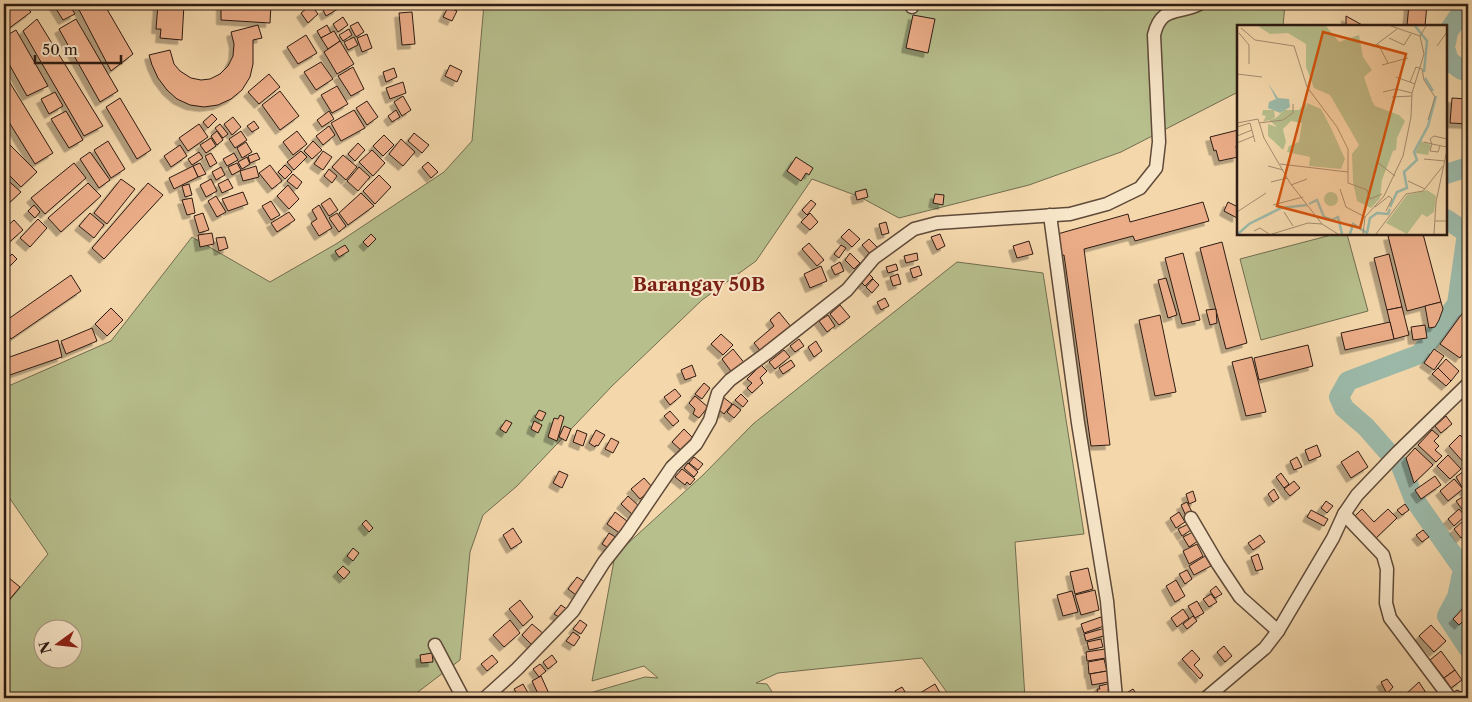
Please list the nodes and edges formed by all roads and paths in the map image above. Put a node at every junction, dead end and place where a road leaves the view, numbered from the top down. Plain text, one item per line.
1 (1199, 4) edge
2 (1050, 216) junction
3 (1468, 384) edge
4 (1344, 514) junction
5 (1191, 518) dead end
6 (1278, 631) junction
7 (435, 645) dead end
8 (463, 698) edge
9 (485, 698) edge
10 (1116, 698) edge
11 (1206, 698) edge
12 (1450, 698) edge

1 - 2 street
2 - 9 street
2 - 10 street
3 - 4 street
4 - 6 street
4 - 12 street
5 - 6 street
6 - 11 street
7 - 8 street

